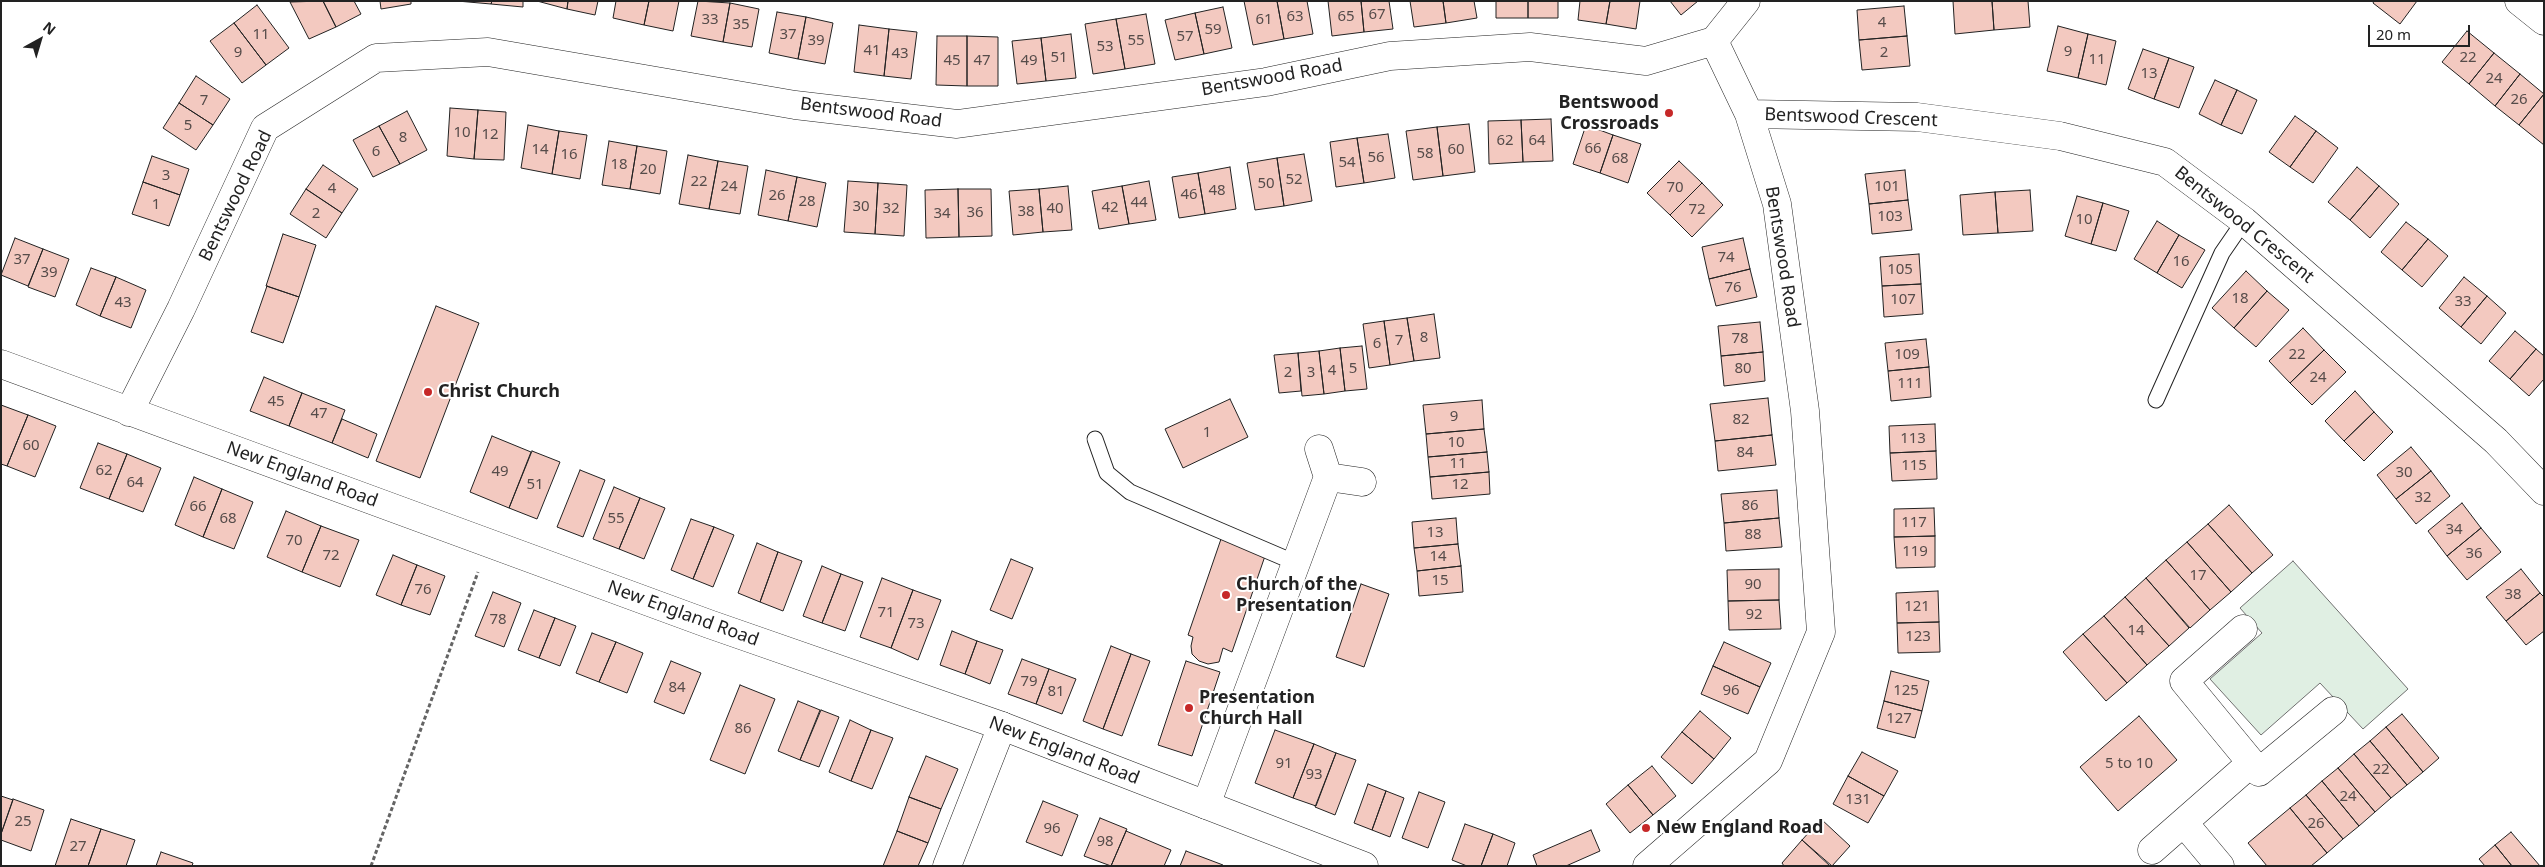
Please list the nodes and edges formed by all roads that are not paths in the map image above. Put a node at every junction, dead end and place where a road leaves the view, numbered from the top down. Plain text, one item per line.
1 (1746, 1) edge
2 (2519, 1) edge
3 (2544, 21) edge
4 (1714, 41) junction
5 (1749, 114) junction
6 (2244, 220) junction
7 (1, 364) edge
8 (2156, 400) dead end
9 (129, 412) junction
10 (1095, 439) dead end
11 (1319, 449) dead end
12 (1328, 477) junction
13 (1362, 482) dead end
14 (2544, 491) edge
15 (1296, 563) junction
16 (2243, 629) dead end
17 (2334, 712) dead end
18 (1002, 726) junction
19 (2250, 764) junction
20 (1206, 805) junction
21 (2184, 823) junction
22 (2152, 850) dead end
23 (947, 866) edge
24 (1364, 866) edge
25 (1647, 866) edge
26 (2220, 866) edge

1 - 4 street
2 - 3 street
4 - 5 street, Bentswood Road
4 - 9 street, Bentswood Road
5 - 6 street, Bentswood Crescent
5 - 25 street, Bentswood Road
6 - 8 lane
6 - 14 street, Bentswood Crescent
7 - 9 street, New England Road
9 - 18 street, New England Road
10 - 15 lane
11 - 12 street
12 - 13 street
12 - 15 street
15 - 20 street
16 - 19 street
17 - 19 street
18 - 20 street, New England Road
18 - 23 street
19 - 21 street
20 - 24 street, New England Road
21 - 22 street
21 - 26 street

